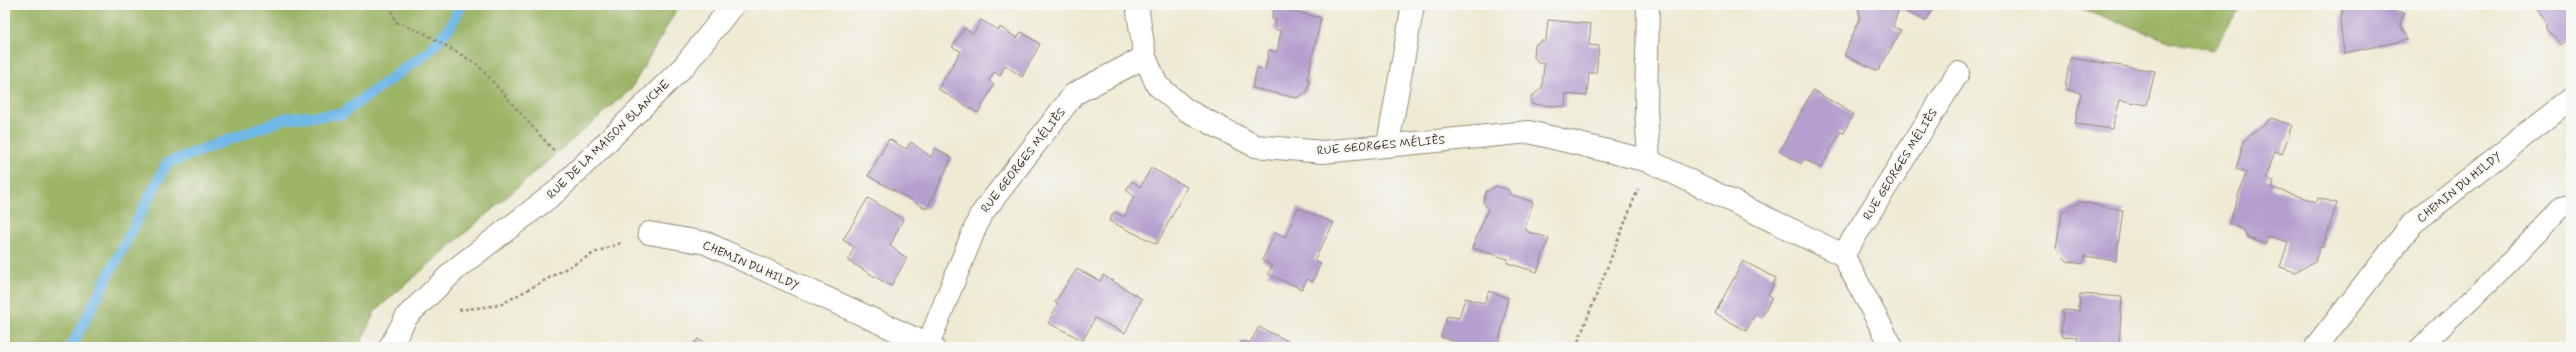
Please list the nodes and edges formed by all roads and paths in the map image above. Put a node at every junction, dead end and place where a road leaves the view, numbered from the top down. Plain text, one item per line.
1 (390, 5) edge
2 (733, 5) edge
3 (1139, 5) edge
4 (1413, 5) edge
5 (1648, 5) edge
6 (1145, 57) junction
7 (1958, 73) dead end
8 (2571, 99) edge
9 (1388, 144) junction
10 (1649, 161) junction
11 (573, 173) junction
12 (2571, 206) edge
13 (649, 233) joint
14 (1843, 255) junction
15 (454, 310) dead end
16 (930, 346) edge
17 (390, 347) edge
18 (1576, 347) edge
19 (1892, 347) edge
20 (2316, 347) edge
21 (2420, 347) edge

1 - 11 path
2 - 11 street, RUE DE LA MAISON BLANCHE
3 - 6 street, RUE GEORGES MÉLIÈS
4 - 9 street
5 - 10 street
6 - 9 street, RUE GEORGES MÉLIÈS
6 - 16 street, RUE GEORGES MÉLIÈS
7 - 14 street, RUE GEORGES MÉLIÈS
8 - 20 street, CHEMIN DU HILDY
9 - 10 street, RUE GEORGES MÉLIÈS
10 - 14 street, RUE GEORGES MÉLIÈS
10 - 18 path
11 - 17 street, RUE DE LA MAISON BLANCHE
12 - 21 lane
13 - 15 path
13 - 16 street, CHEMIN DU HILDY
14 - 19 street

